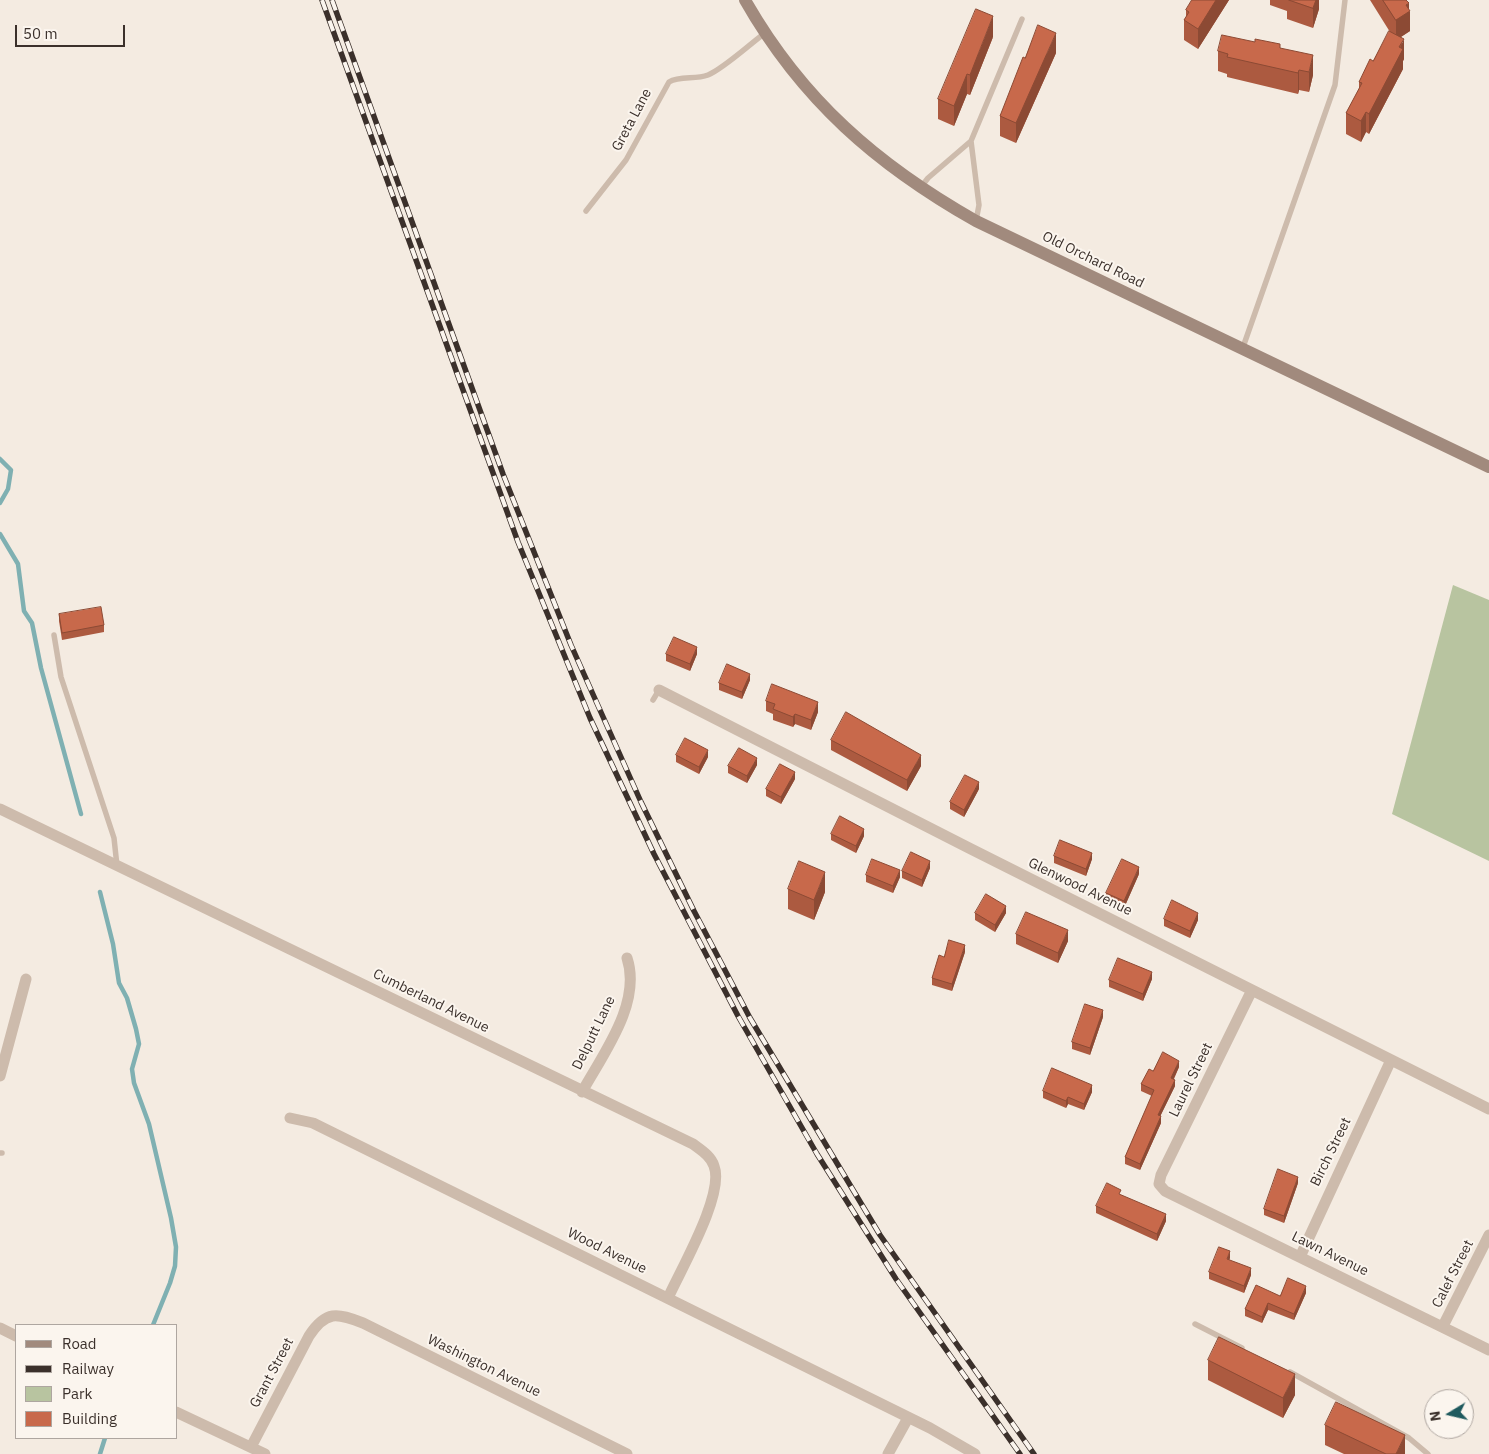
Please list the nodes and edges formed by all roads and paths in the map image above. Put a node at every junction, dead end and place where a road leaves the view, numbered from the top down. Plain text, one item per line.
1 (744, 0) edge
2 (1345, 0) edge
3 (1022, 19) dead end
4 (765, 33) junction
5 (971, 141) junction
6 (921, 188) junction
7 (586, 211) dead end
8 (976, 221) junction
9 (1242, 350) junction
10 (1489, 467) edge
11 (54, 635) dead end
12 (656, 695) dead end
13 (0, 810) edge
14 (117, 866) junction
15 (627, 958) dead end
16 (26, 979) dead end
17 (1252, 990) junction
18 (1391, 1060) junction
19 (0, 1076) edge
20 (582, 1092) junction
21 (1489, 1109) edge
22 (290, 1118) dead end
23 (1159, 1184) joint
24 (1489, 1235) edge
25 (1300, 1257) junction
26 (668, 1298) junction
27 (326, 1317) joint
28 (1195, 1324) dead end
29 (1443, 1326) junction
30 (0, 1328) edge
31 (15, 1336) edge
32 (1246, 1350) edge
33 (1489, 1350) edge
34 (1281, 1368) edge
35 (178, 1413) edge
36 (908, 1418) junction
37 (250, 1447) junction
38 (265, 1454) edge
39 (627, 1454) edge
40 (888, 1454) edge
41 (975, 1454) edge
42 (1428, 1454) edge

1 - 4 street, Old Orchard Road
2 - 9 lane
3 - 5 lane
4 - 6 street, Old Orchard Road
4 - 7 lane, Greta Lane
5 - 6 lane
5 - 8 lane
6 - 8 street, Old Orchard Road
8 - 9 street, Old Orchard Road
9 - 10 street, Old Orchard Road
11 - 14 lane
12 - 17 street, Glenwood Avenue
13 - 14 street, Cumberland Avenue
14 - 20 street, Cumberland Avenue
15 - 20 street, Delputt Lane
16 - 19 street
17 - 18 street, Glenwood Avenue
17 - 23 street, Laurel Street
18 - 21 street, Glenwood Avenue
18 - 25 street, Birch Street
20 - 26 street, Cumberland Avenue
22 - 26 street, Wood Avenue
23 - 25 street, Lawn Avenue
24 - 29 street, Calef Street
25 - 29 street, Lawn Avenue
26 - 36 street, Wood Avenue
27 - 37 street, Grant Street
27 - 39 street, Washington Avenue
28 - 32 lane
29 - 33 street, Lawn Avenue
30 - 31 street
34 - 42 lane
35 - 37 street
36 - 40 street
36 - 41 street, Wood Avenue
37 - 38 street

